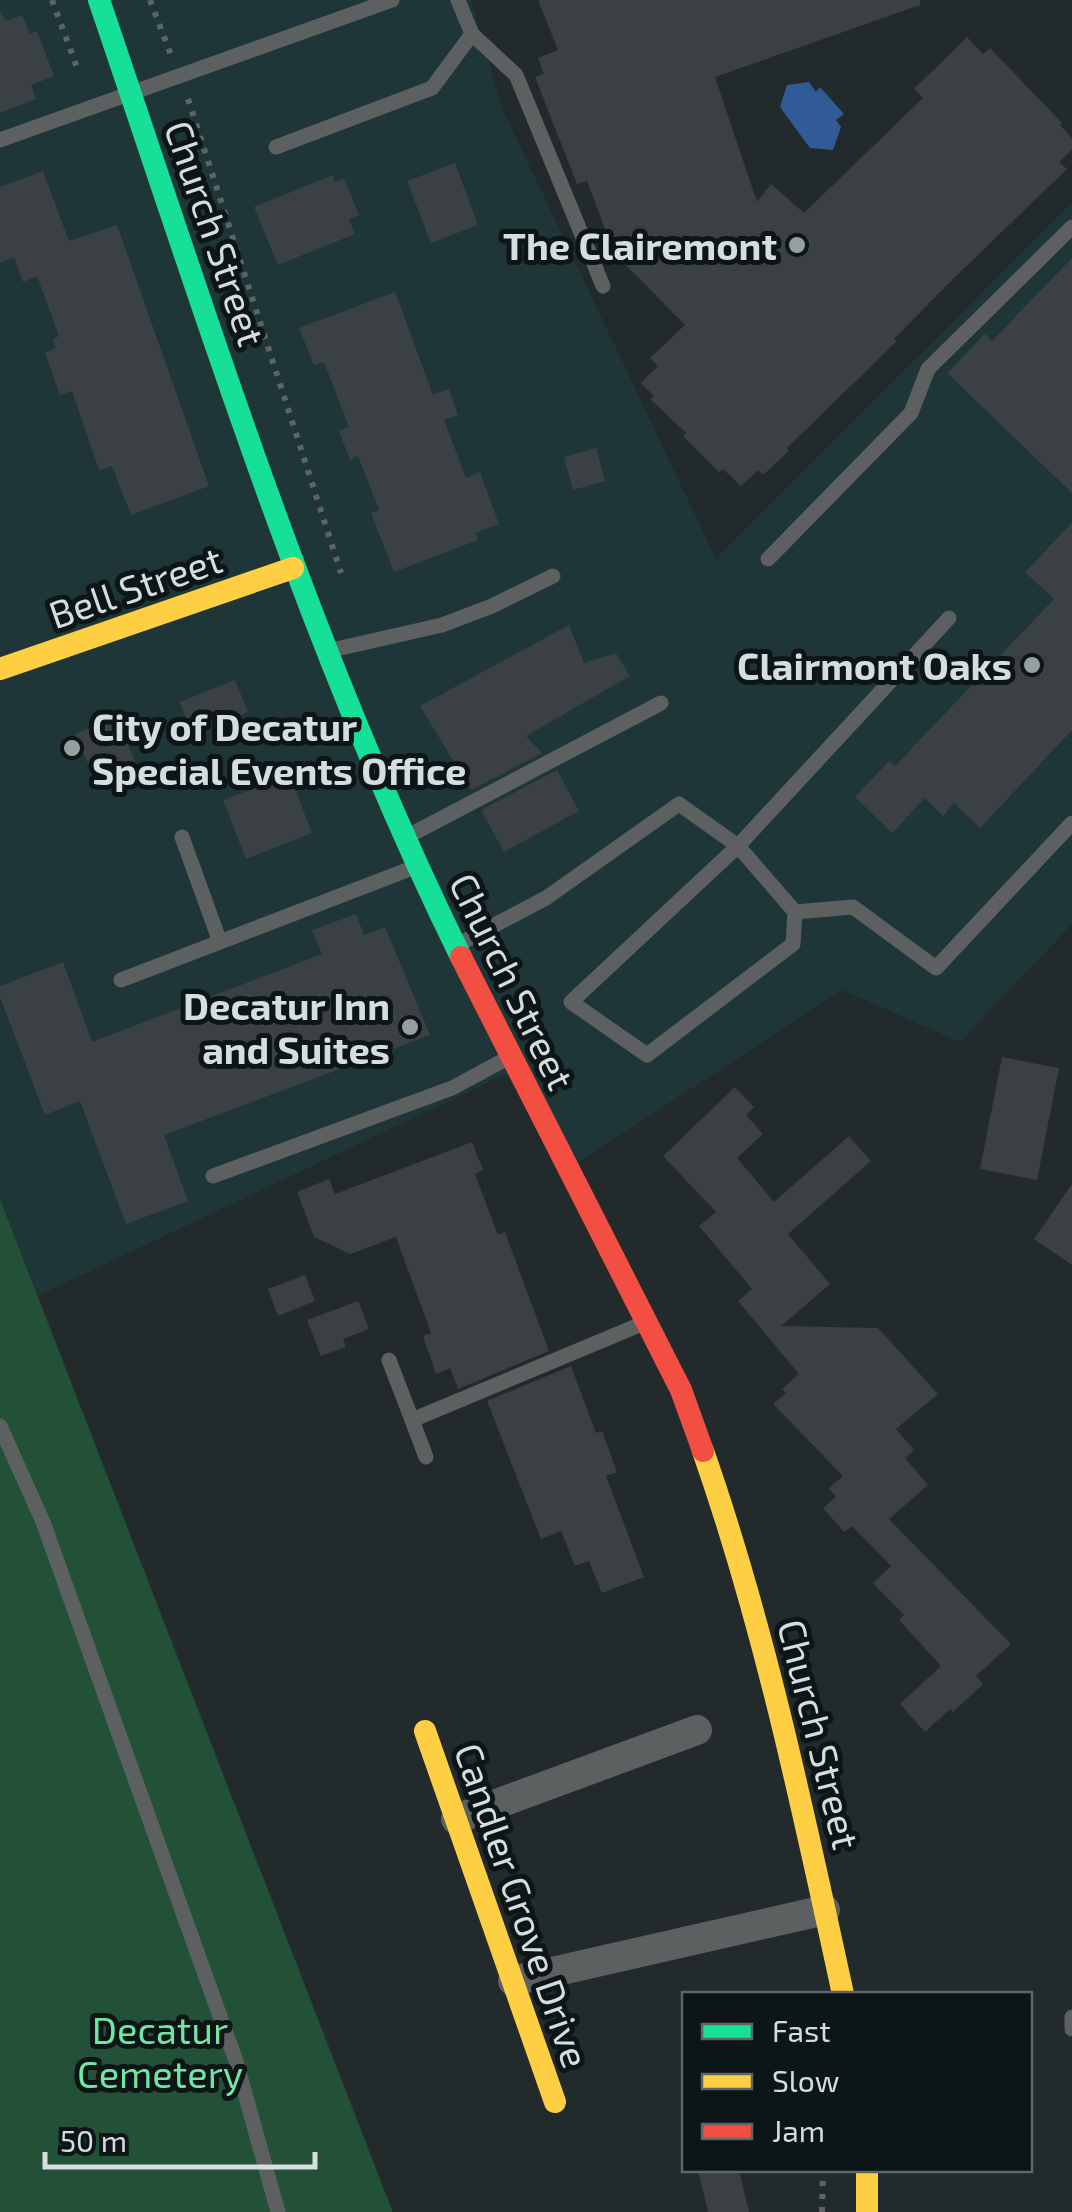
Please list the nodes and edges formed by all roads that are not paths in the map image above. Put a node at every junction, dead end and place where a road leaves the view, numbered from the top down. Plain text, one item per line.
1 (99, 0) edge
2 (392, 0) edge
3 (458, 0) edge
4 (472, 34) junction
5 (132, 94) junction
6 (0, 140) edge
7 (276, 148) dead end
8 (1072, 228) edge
9 (602, 286) dead end
10 (768, 559) dead end
11 (293, 568) junction
12 (553, 576) dead end
13 (949, 618) dead end
14 (328, 651) junction
15 (0, 670) edge
16 (661, 702) dead end
17 (1072, 823) edge
18 (182, 836) dead end
19 (406, 837) junction
20 (738, 846) junction
21 (418, 866) junction
22 (795, 912) junction
23 (220, 942) junction
24 (456, 946) junction
25 (121, 980) dead end
26 (510, 1057) junction
27 (214, 1176) dead end
28 (647, 1321) junction
29 (389, 1360) dead end
30 (412, 1420) junction
31 (0, 1426) edge
32 (426, 1457) dead end
33 (697, 1730) dead end
34 (425, 1731) dead end
35 (456, 1819) junction
36 (826, 1910) junction
37 (513, 1982) junction
38 (843, 1992) edge
39 (1072, 2018) edge
40 (1072, 2028) edge
41 (555, 2102) dead end
42 (867, 2172) edge
43 (278, 2212) edge
44 (867, 2212) edge

1 - 5 main road, Church Street
2 - 5 lane
3 - 4 lane
4 - 7 lane
4 - 9 lane
5 - 6 lane
5 - 11 main road, Church Street
8 - 10 lane
11 - 14 main road, Church Street
11 - 15 main road, Bell Street
12 - 14 lane
13 - 20 lane
14 - 19 main road, Church Street
16 - 19 lane
17 - 22 lane
18 - 23 lane
19 - 21 main road, Church Street
20 - 22 lane
20 - 22 lane
20 - 24 lane
21 - 23 lane
21 - 24 main road, Church Street
23 - 25 lane
24 - 26 main road, Church Street
26 - 27 lane
26 - 28 main road, Church Street
28 - 30 lane
28 - 36 main road, Church Street
29 - 30 lane
30 - 32 lane
31 - 43 lane
33 - 35 street
34 - 35 main road, Candler Grove Drive
35 - 37 main road, Candler Grove Drive
36 - 37 street
36 - 38 main road, Church Street
37 - 41 main road, Candler Grove Drive
39 - 40 lane
42 - 44 main road

